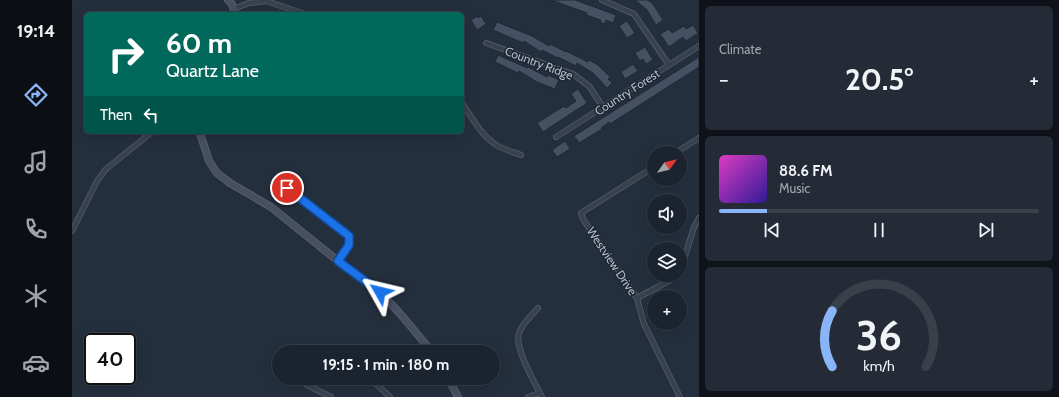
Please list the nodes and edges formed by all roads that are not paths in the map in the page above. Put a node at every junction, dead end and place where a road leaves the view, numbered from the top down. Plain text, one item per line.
1 (228, 0) edge
2 (602, 0) edge
3 (234, 11) edge
4 (297, 12) edge
5 (486, 43) dead end
6 (699, 46) edge
7 (669, 65) junction
8 (464, 106) edge
9 (603, 107) junction
10 (150, 134) edge
11 (200, 134) edge
12 (556, 137) dead end
13 (699, 138) edge
14 (686, 146) edge
15 (521, 155) dead end
16 (647, 171) edge
17 (287, 188) dead end
18 (699, 218) edge
19 (72, 231) edge
20 (687, 249) edge
21 (338, 261) junction
22 (667, 282) edge
23 (637, 298) junction
24 (538, 308) dead end
25 (426, 345) edge
26 (307, 385) edge
27 (377, 385) edge
28 (452, 385) edge
29 (541, 395) edge
30 (330, 397) edge
31 (390, 397) edge
32 (458, 397) edge
33 (528, 397) edge
34 (680, 397) edge

1 - 3 street
2 - 7 street
3 - 4 street
5 - 9 street, Country Ridge
6 - 7 street, Country Forest
7 - 9 street, Country Forest
8 - 15 street
9 - 12 street, Country Forest
10 - 19 street
11 - 21 street
13 - 14 street
16 - 23 street, Westview Drive
17 - 21 street
18 - 20 street
21 - 25 street
22 - 23 street
23 - 34 street, Westview Drive
24 - 29 street
26 - 30 street
27 - 31 street
28 - 32 street
29 - 33 street

